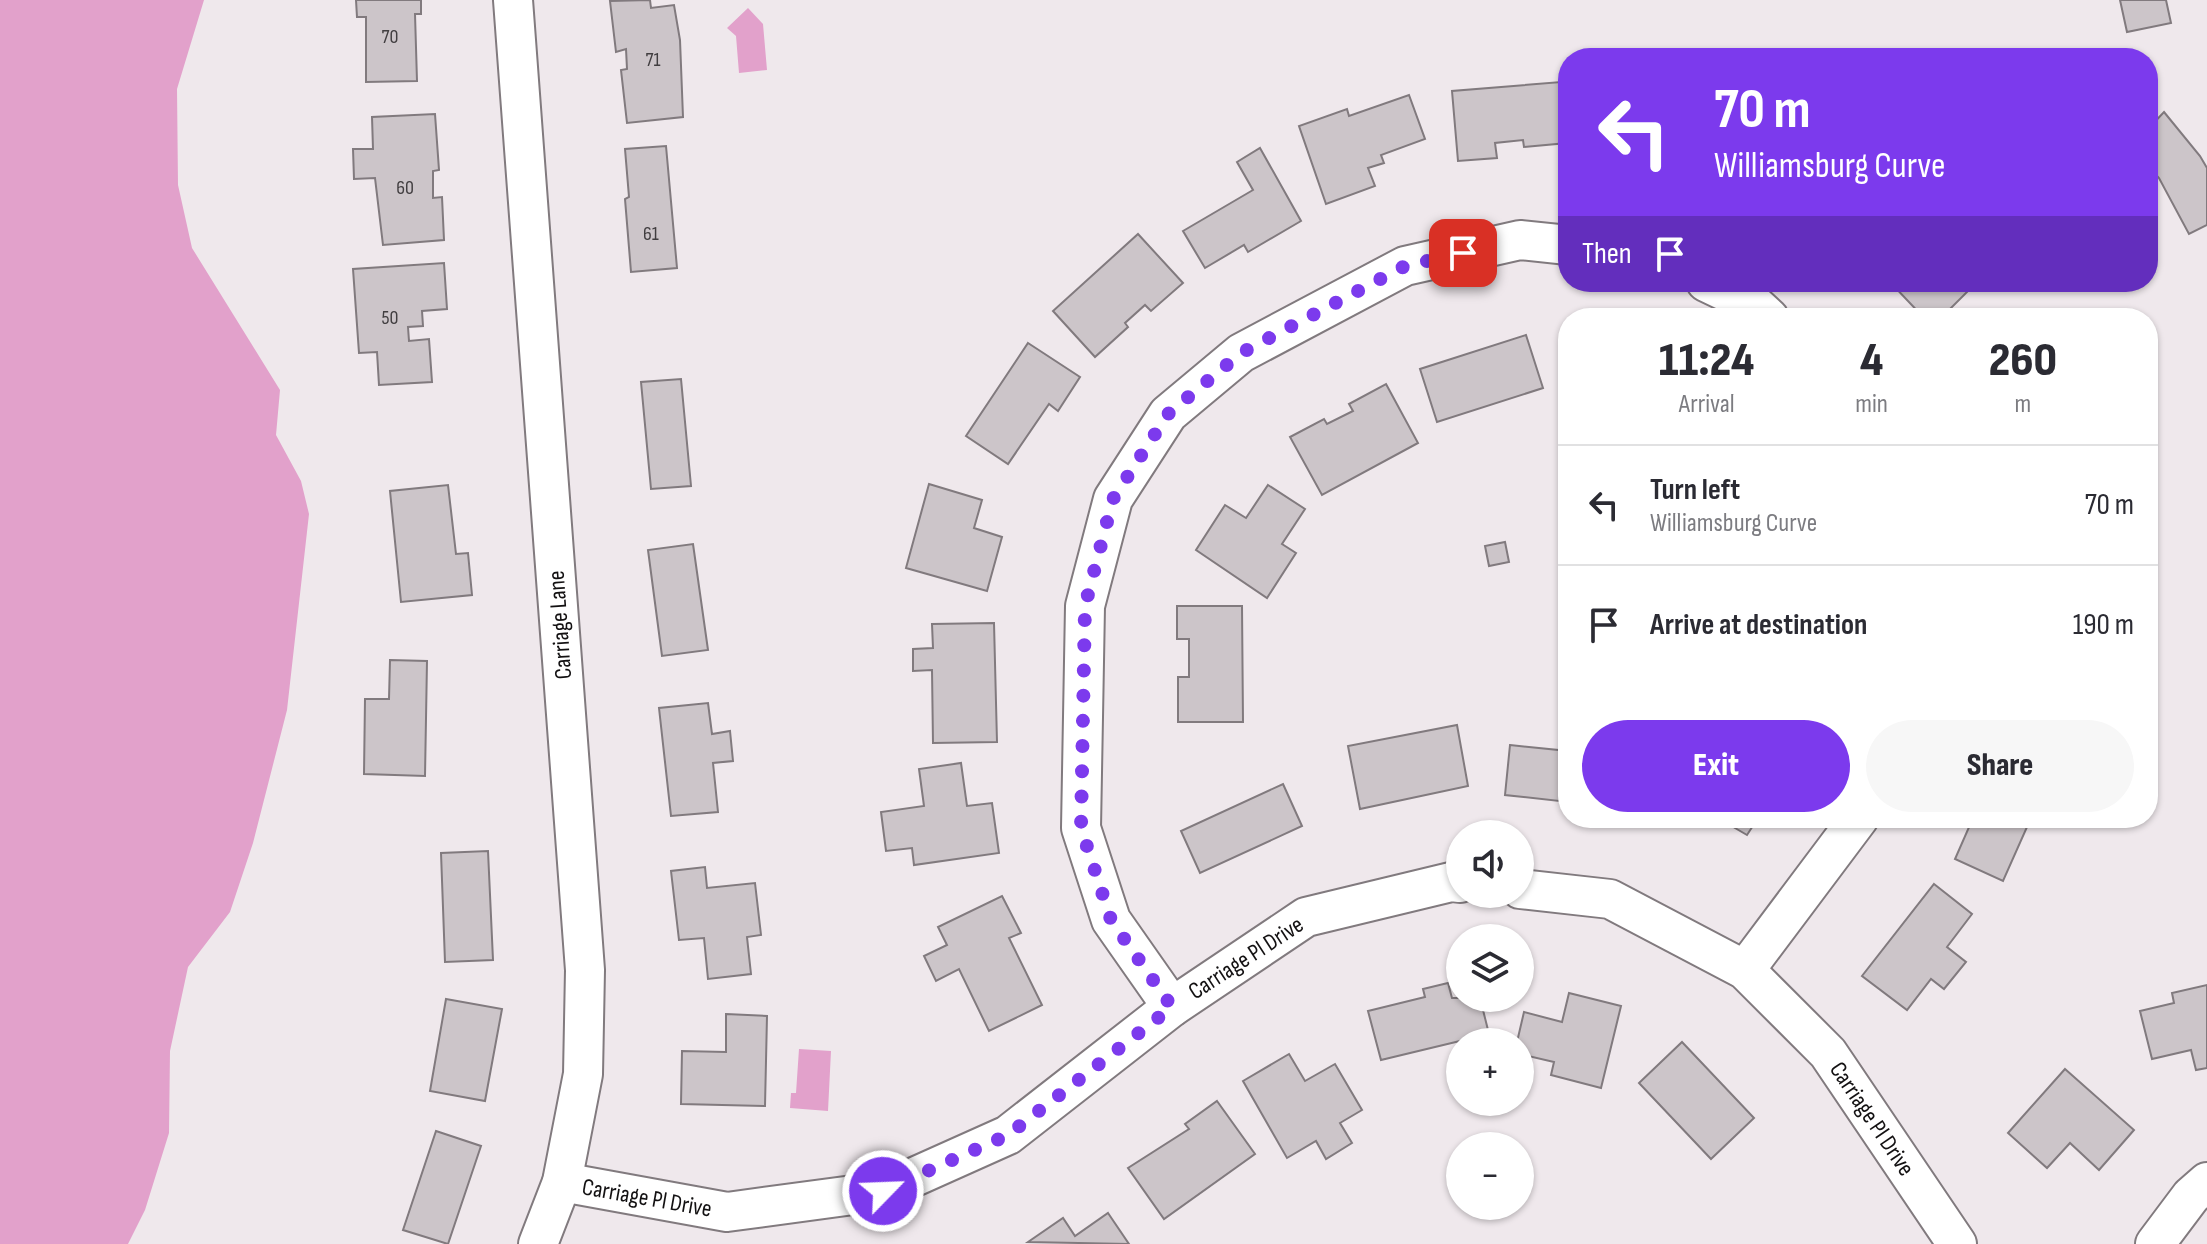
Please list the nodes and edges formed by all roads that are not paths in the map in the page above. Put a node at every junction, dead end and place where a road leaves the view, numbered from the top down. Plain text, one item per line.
1 (513, 0) edge
2 (1558, 244) edge
3 (1727, 292) edge
4 (1758, 308) edge
5 (1852, 828) edge
6 (1446, 883) edge
7 (1534, 891) edge
8 (1745, 970) junction
9 (1172, 1007) junction
10 (562, 1182) junction
11 (2207, 1182) edge
12 (538, 1244) edge
13 (1957, 1244) edge
14 (2155, 1244) edge

1 - 10 street, Carriage Lane
2 - 9 street
3 - 4 street
5 - 8 street
6 - 9 street, Carriage Pl Drive
7 - 8 street, Carriage Pl Drive
8 - 13 street, Carriage Pl Drive
9 - 10 street, Carriage Pl Drive
10 - 12 street, Carriage Lane
11 - 14 street

